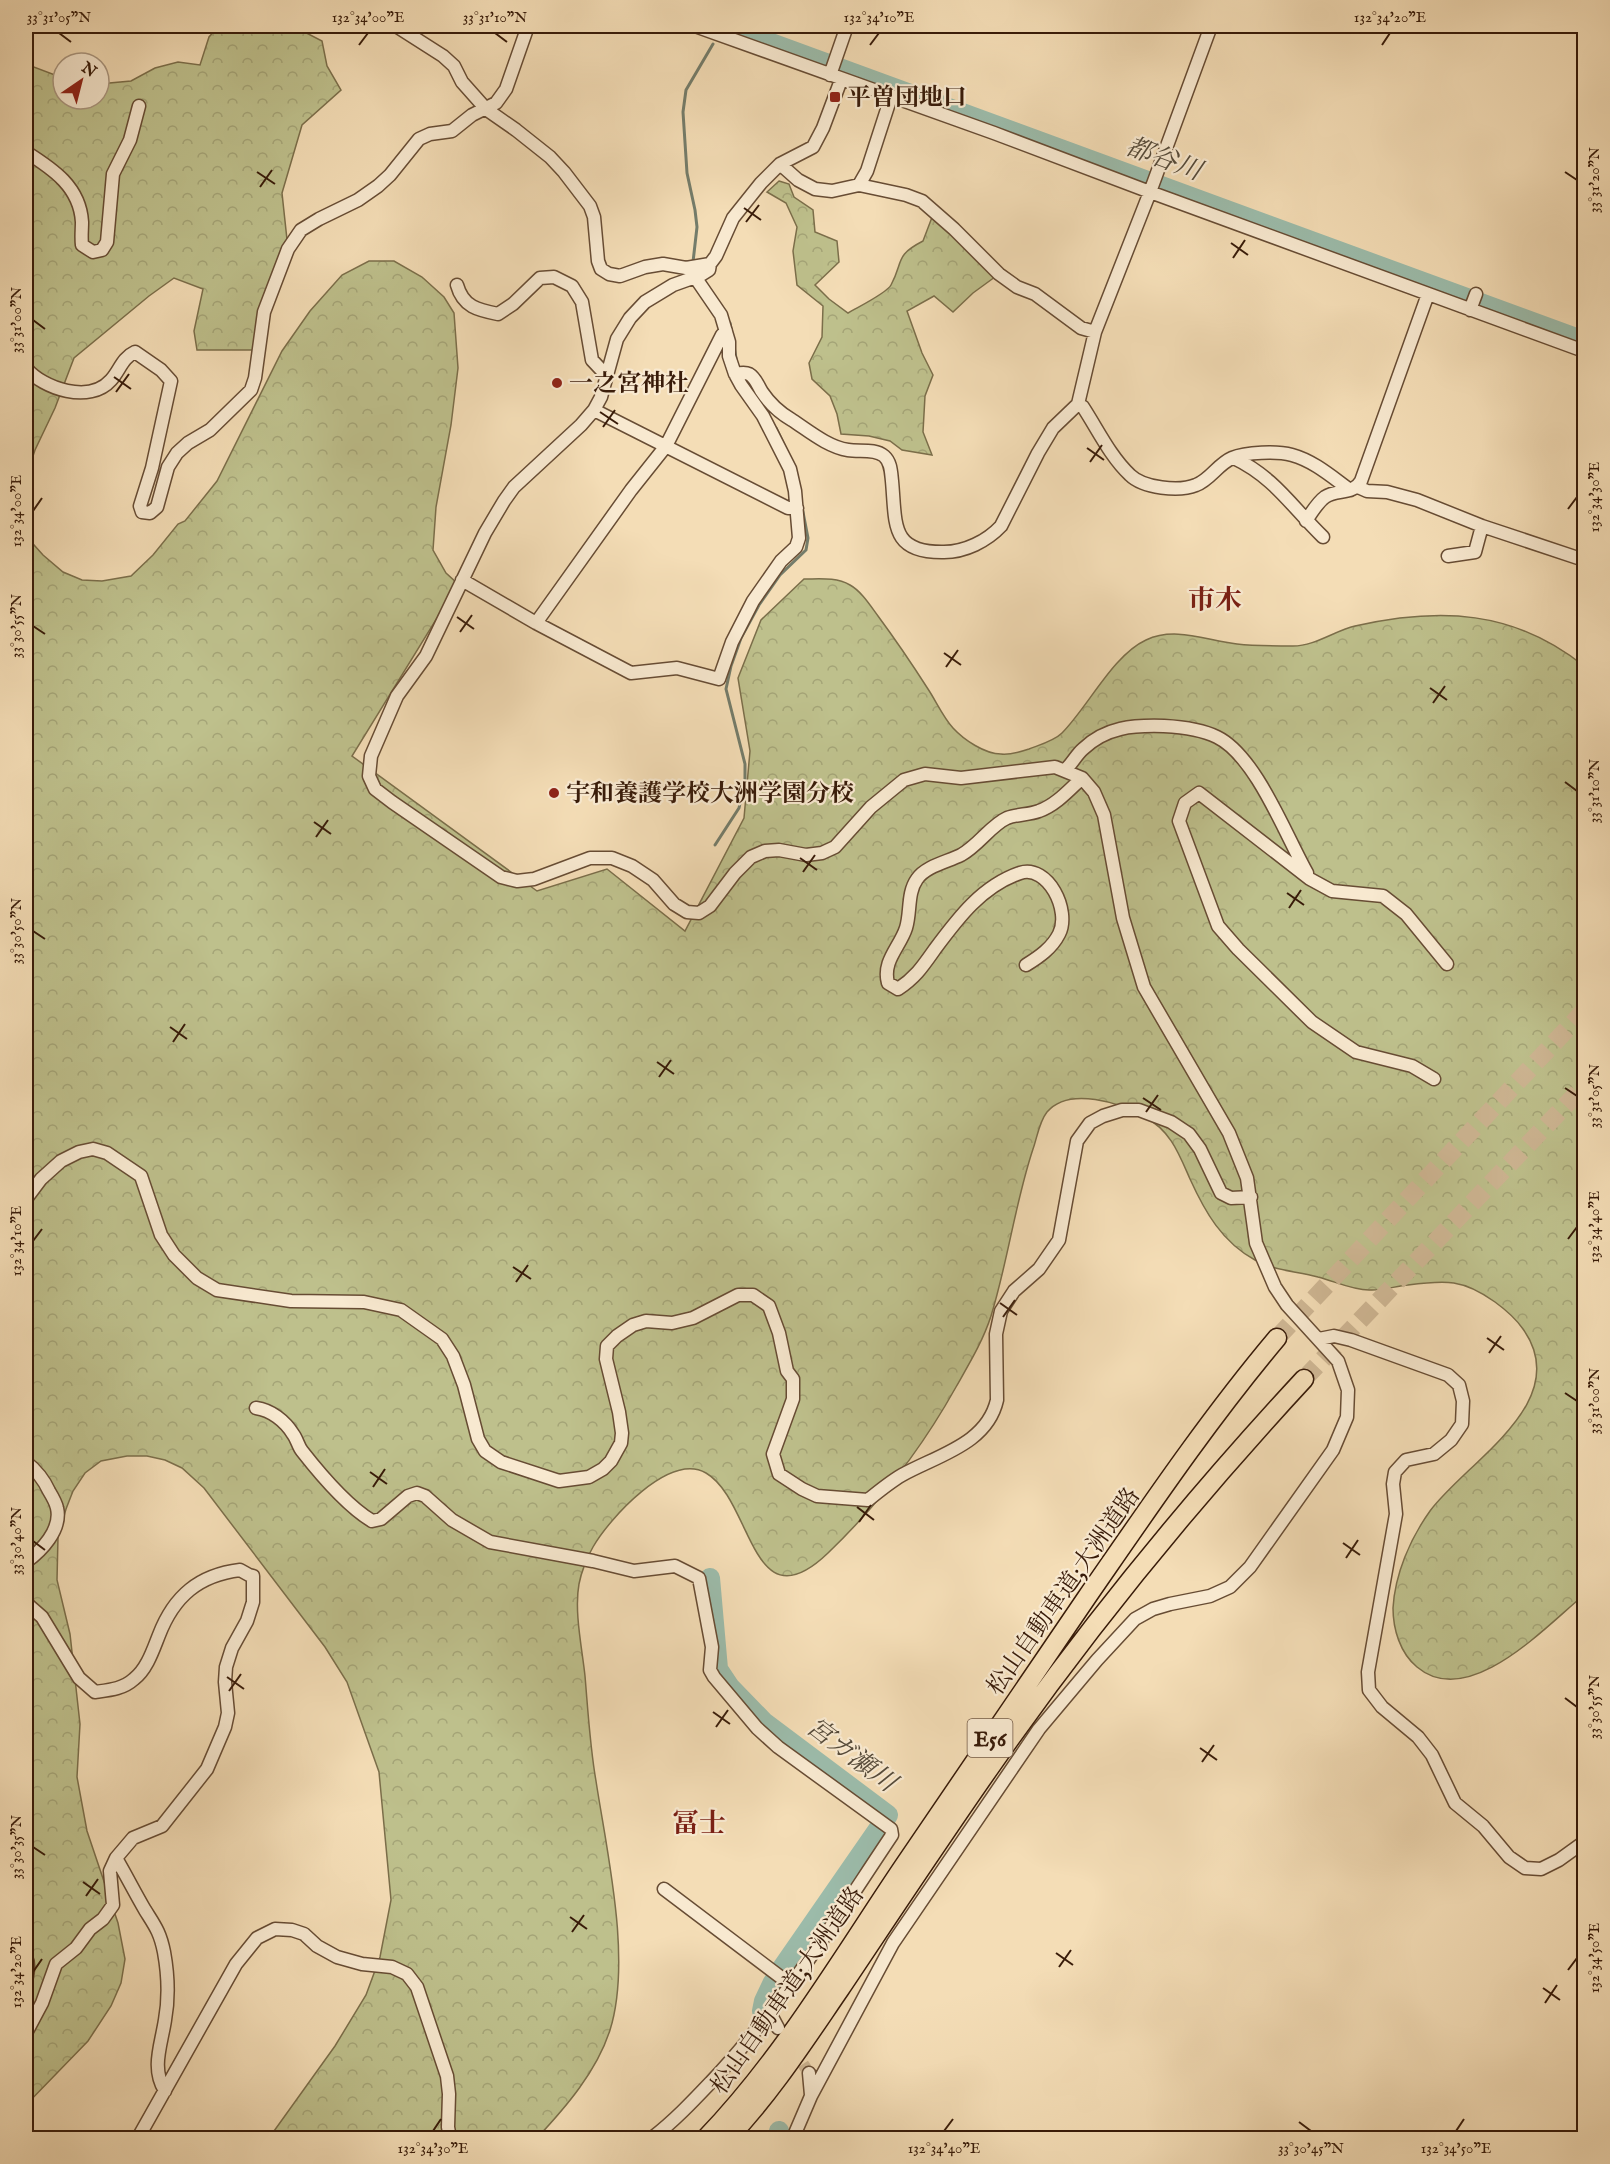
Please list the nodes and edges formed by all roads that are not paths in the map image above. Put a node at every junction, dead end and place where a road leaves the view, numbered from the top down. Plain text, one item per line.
1 (396, 26) edge
2 (528, 26) edge
3 (695, 26) edge
4 (847, 26) edge
5 (1211, 26) edge
6 (834, 72) junction
7 (891, 97) junction
8 (139, 106) dead end
9 (486, 109) junction
10 (26, 152) edge
11 (780, 164) junction
12 (860, 185) junction
13 (1152, 186) junction
14 (710, 264) junction
15 (695, 277) junction
16 (457, 285) dead end
17 (1428, 294) junction
18 (726, 331) junction
19 (1095, 332) junction
20 (1584, 351) edge
21 (26, 368) edge
22 (739, 373) junction
23 (607, 376) junction
24 (1078, 404) junction
25 (594, 410) junction
26 (666, 446) junction
27 (1233, 458) junction
28 (1354, 488) junction
29 (797, 508) junction
30 (1306, 520) junction
31 (1482, 526) junction
32 (1323, 537) dead end
33 (1448, 556) dead end
34 (1584, 560) edge
35 (462, 580) junction
36 (536, 623) junction
37 (1065, 770) junction
38 (1082, 778) junction
39 (1310, 879) junction
40 (1448, 964) dead end
41 (1026, 965) dead end
42 (1434, 1079) dead end
43 (1251, 1197) junction
44 (26, 1199) edge
45 (1277, 1338) tunnel mouth
46 (1319, 1339) junction
47 (1304, 1379) tunnel mouth
48 (256, 1408) dead end
49 (26, 1462) edge
50 (26, 1562) edge
51 (26, 1603) edge
52 (1584, 1842) edge
53 (116, 1858) junction
54 (664, 1889) dead end
55 (26, 1958) edge
56 (26, 1982) edge
57 (791, 1985) junction
58 (770, 2013) junction
59 (778, 2028) dead end
60 (26, 2032) edge
61 (809, 2073) tunnel mouth
62 (165, 2091) junction
63 (811, 2096) junction
64 (138, 2139) edge
65 (450, 2139) edge
66 (652, 2139) edge
67 (706, 2139) edge
68 (728, 2139) edge
69 (793, 2139) edge

1 - 9 street
2 - 9 street
3 - 6 street
4 - 6 street
5 - 13 street
6 - 7 street
6 - 11 street
7 - 12 street
7 - 13 street
8 - 10 street
9 - 14 street
9 - 21 street
11 - 12 street
11 - 14 street
12 - 19 street
13 - 17 street
13 - 19 street
14 - 15 street
15 - 18 street
15 - 23 street
16 - 23 street
17 - 20 street
17 - 28 street
18 - 22 street
18 - 26 street
19 - 24 street
22 - 24 street
22 - 29 street
23 - 25 street
24 - 27 street
25 - 26 street
25 - 35 street
26 - 29 street
26 - 36 street
27 - 28 street
27 - 30 street
28 - 30 street
28 - 31 street
29 - 36 street
30 - 32 street
31 - 33 street
31 - 34 street
35 - 36 street
35 - 37 street
37 - 38 street
37 - 39 street
38 - 41 street
38 - 43 street
39 - 40 street
39 - 42 street
43 - 44 street
43 - 46 street
45 - 67 highway, 松山自動車道;大洲道路 / E56
46 - 52 street
46 - 63 street
47 - 68 highway, 松山自動車道;大洲道路 / E56
48 - 57 street
49 - 50 street
51 - 53 street
53 - 60 street
53 - 62 street
54 - 57 street
55 - 56 street
57 - 58 street
58 - 59 street
58 - 66 street
61 - 63 street
62 - 64 street
62 - 65 street
63 - 69 street

